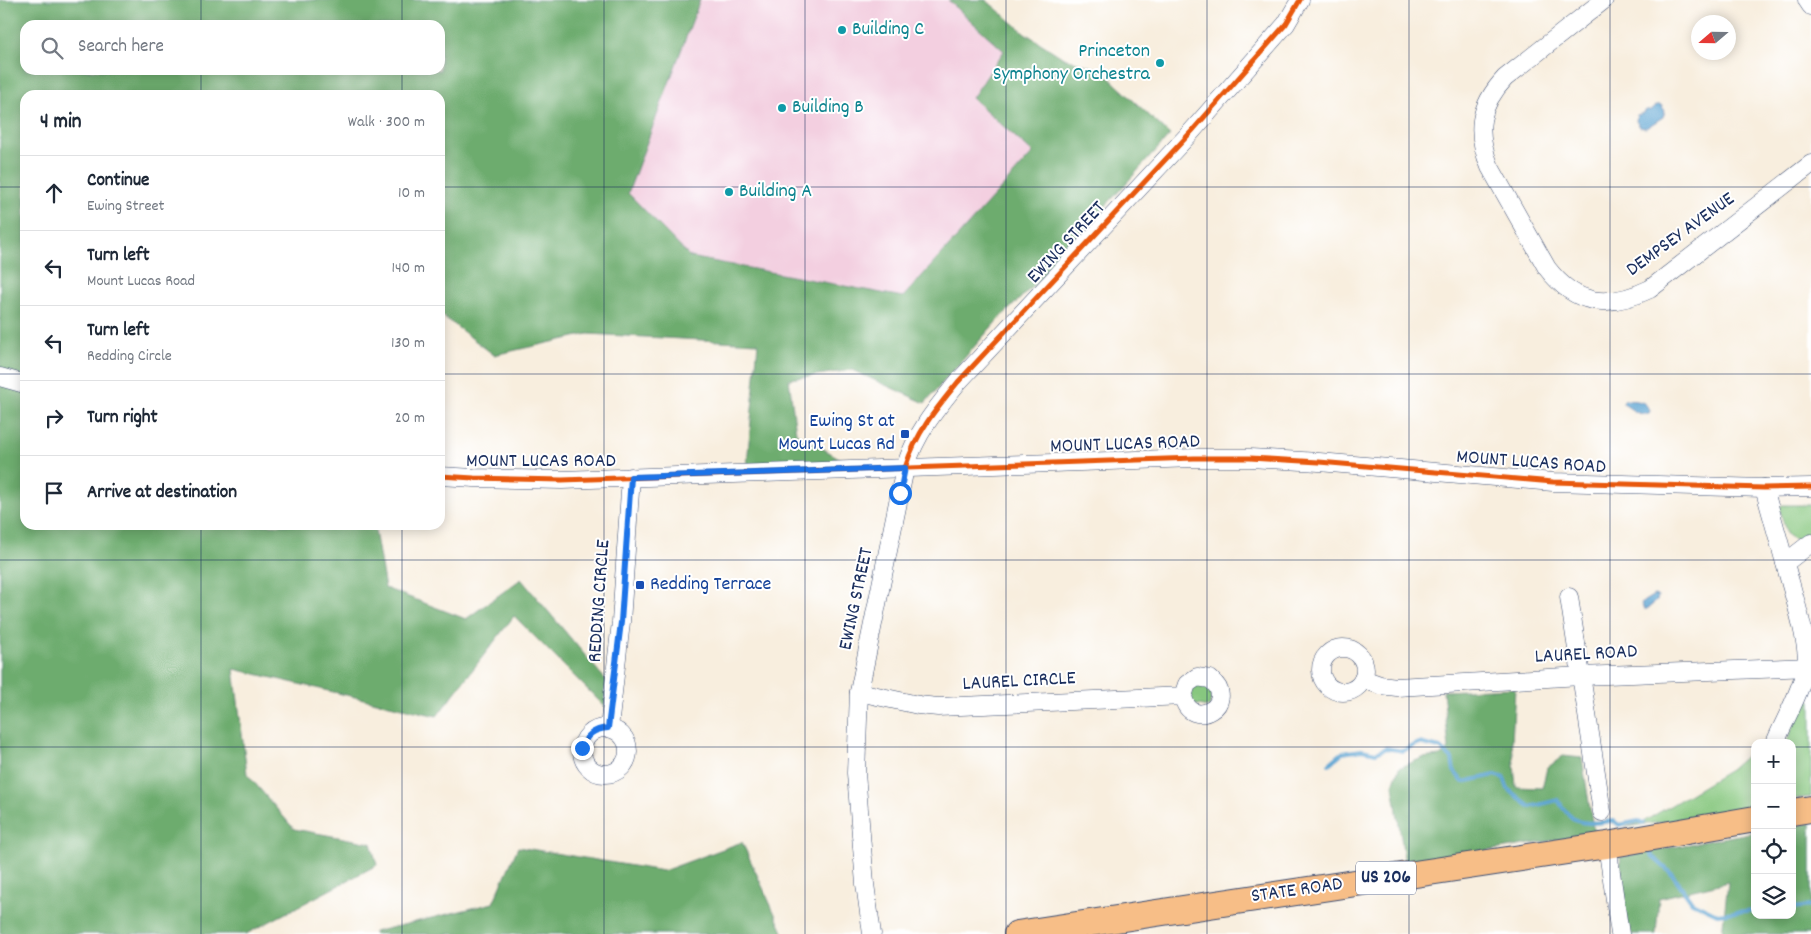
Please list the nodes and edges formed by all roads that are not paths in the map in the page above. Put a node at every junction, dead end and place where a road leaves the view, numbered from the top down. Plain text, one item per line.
1 (1300, 0) edge
2 (1604, 0) edge
3 (1806, 0) edge
4 (1811, 6) edge
5 (1811, 164) edge
6 (0, 377) edge
7 (20, 383) edge
8 (905, 468) junction
9 (445, 476) edge
10 (631, 477) junction
11 (1811, 487) edge
12 (1764, 488) junction
13 (1811, 543) edge
14 (1785, 563) junction
15 (1569, 597) dead end
16 (1809, 667) edge
17 (1581, 676) junction
18 (1363, 679) dead end
19 (859, 692) junction
20 (1183, 696) dead end
21 (608, 728) dead end
22 (1776, 739) edge
23 (1811, 809) edge
24 (1796, 811) edge
25 (1602, 812) dead end
26 (1751, 820) edge
27 (1607, 846) junction
28 (1057, 931) edge
29 (872, 934) edge
30 (1017, 934) edge
31 (1620, 934) edge

1 - 8 street, EWING STREET
2 - 5 street, DEMPSEY AVENUE
3 - 4 street
6 - 7 street
8 - 10 street, MOUNT LUCAS ROAD
8 - 12 street, MOUNT LUCAS ROAD
8 - 19 street, EWING STREET
9 - 10 street, MOUNT LUCAS ROAD
10 - 21 street, REDDING CIRCLE
11 - 12 street, MOUNT LUCAS ROAD
12 - 14 street
13 - 14 street
14 - 16 street
15 - 17 street
16 - 17 street, LAUREL ROAD
16 - 22 street
17 - 18 street, LAUREL ROAD
17 - 25 street
19 - 20 street, LAUREL CIRCLE
19 - 29 street, EWING STREET
23 - 24 highway
26 - 27 highway, STATE ROAD / US 206
27 - 28 highway, STATE ROAD / US 206
27 - 31 street
28 - 30 highway, STATE ROAD / US 206

